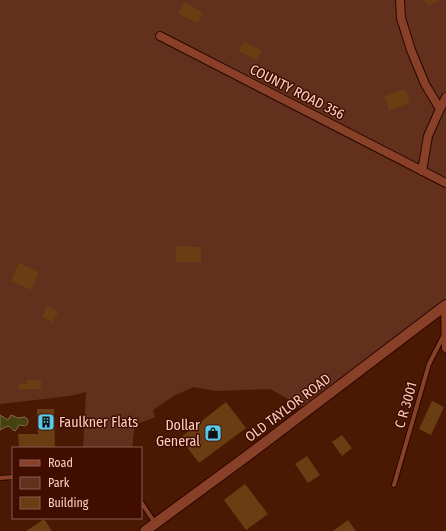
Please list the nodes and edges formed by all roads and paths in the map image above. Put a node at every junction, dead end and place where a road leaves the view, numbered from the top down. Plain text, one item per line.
1 (400, 0) edge
2 (160, 36) dead end
3 (446, 97) edge
4 (440, 109) junction
5 (422, 171) junction
6 (446, 184) edge
7 (445, 305) edge
8 (446, 333) edge
9 (446, 348) edge
10 (12, 477) edge
11 (0, 478) edge
12 (394, 485) dead end
13 (142, 504) edge
14 (155, 523) junction
15 (145, 531) edge

1 - 4 street
2 - 5 street, COUNTY ROAD 356
3 - 4 street
4 - 5 street
5 - 6 street, COUNTY ROAD 356
7 - 8 street
7 - 14 street, OLD TAYLOR ROAD
8 - 9 street
8 - 12 lane, C R 3001
10 - 11 lane
13 - 14 lane
14 - 15 street, OLD TAYLOR ROAD

